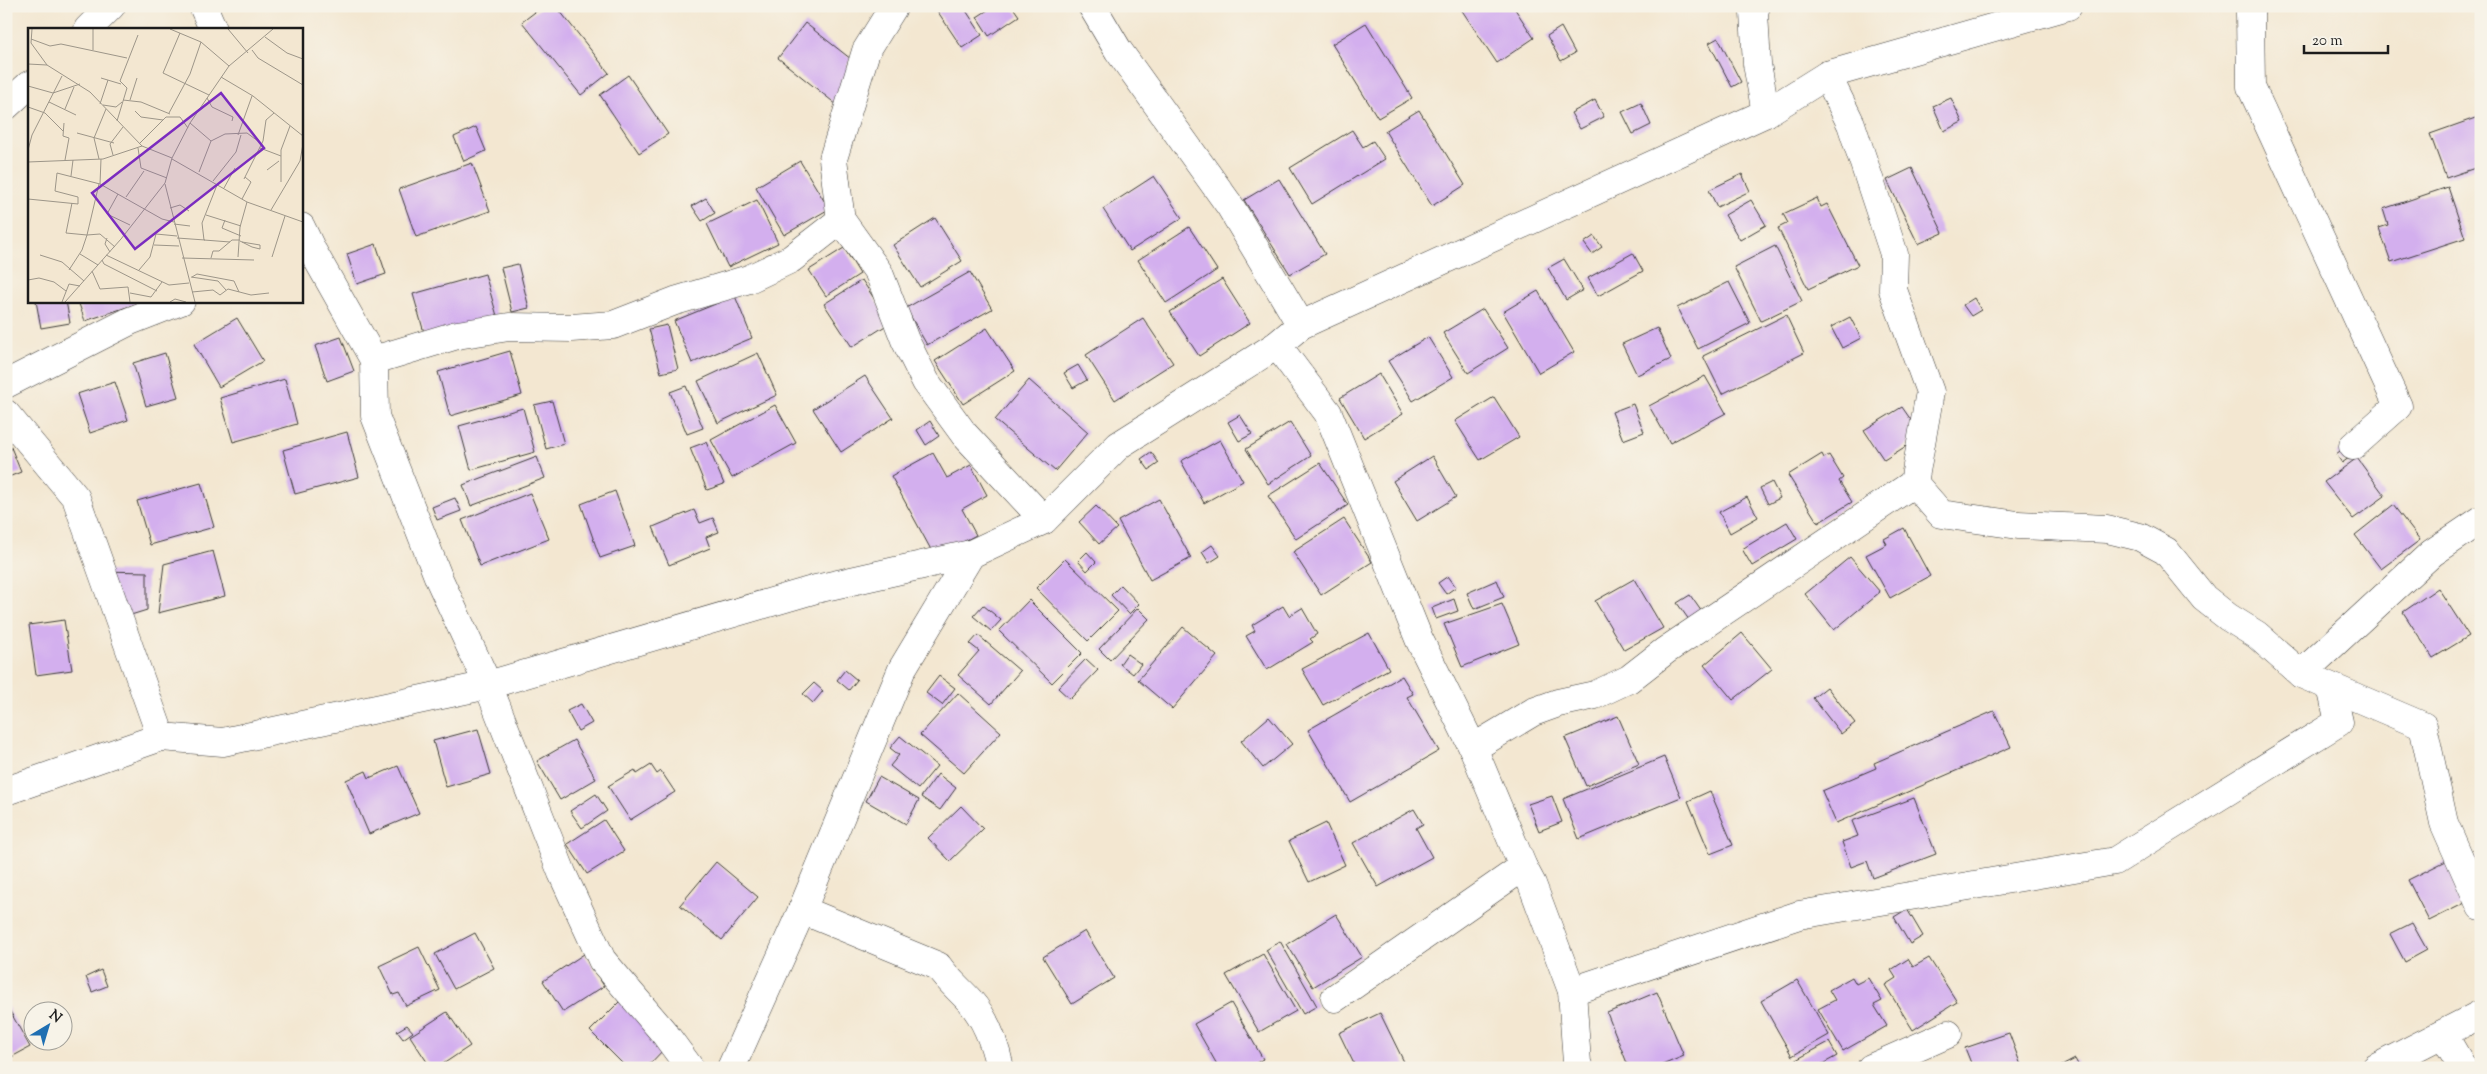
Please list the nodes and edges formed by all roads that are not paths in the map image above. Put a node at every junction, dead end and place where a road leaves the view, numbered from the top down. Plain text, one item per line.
1 (112, 6) edge
2 (203, 6) edge
3 (894, 6) edge
4 (1092, 6) edge
5 (1756, 6) edge
6 (2068, 6) edge
7 (2252, 6) edge
8 (89, 28) edge
9 (213, 28) edge
10 (1827, 75) junction
11 (28, 86) edge
12 (6, 106) edge
13 (1766, 113) junction
14 (841, 220) junction
15 (305, 244) edge
16 (178, 302) edge
17 (1301, 325) junction
18 (1277, 345) junction
19 (374, 360) junction
20 (6, 384) edge
21 (6, 414) edge
22 (2353, 446) dead end
23 (1914, 483) junction
24 (1044, 520) junction
25 (2481, 520) edge
26 (971, 554) junction
27 (2300, 674) junction
28 (488, 685) junction
29 (2331, 687) junction
30 (161, 737) junction
31 (1473, 748) junction
32 (6, 791) edge
33 (1523, 867) junction
34 (2481, 907) edge
35 (802, 910) junction
36 (1572, 991) junction
37 (1335, 998) dead end
38 (2481, 1014) edge
39 (1948, 1034) dead end
40 (2443, 1034) junction
41 (1574, 1066) edge
42 (690, 1068) edge
43 (731, 1068) edge
44 (1000, 1068) edge
45 (1871, 1068) edge
46 (2376, 1068) edge
47 (2462, 1068) edge

1 - 8 street
2 - 9 street
3 - 14 street
4 - 17 street
5 - 13 street
6 - 10 street
7 - 22 street
10 - 13 street
10 - 23 street
11 - 12 street
13 - 17 street
14 - 19 street
14 - 24 street
15 - 19 street
16 - 20 street
17 - 18 street
18 - 24 street
18 - 31 street
19 - 28 street
21 - 30 street
23 - 27 street
23 - 31 street
24 - 26 street
25 - 27 street
26 - 28 street
26 - 35 street
27 - 29 street
28 - 30 street
28 - 42 street
29 - 34 street
29 - 36 street
30 - 32 street
31 - 33 street
33 - 36 street
33 - 37 street
35 - 43 street
35 - 44 street
36 - 41 street
38 - 40 street
39 - 45 street
40 - 46 street
40 - 47 street

